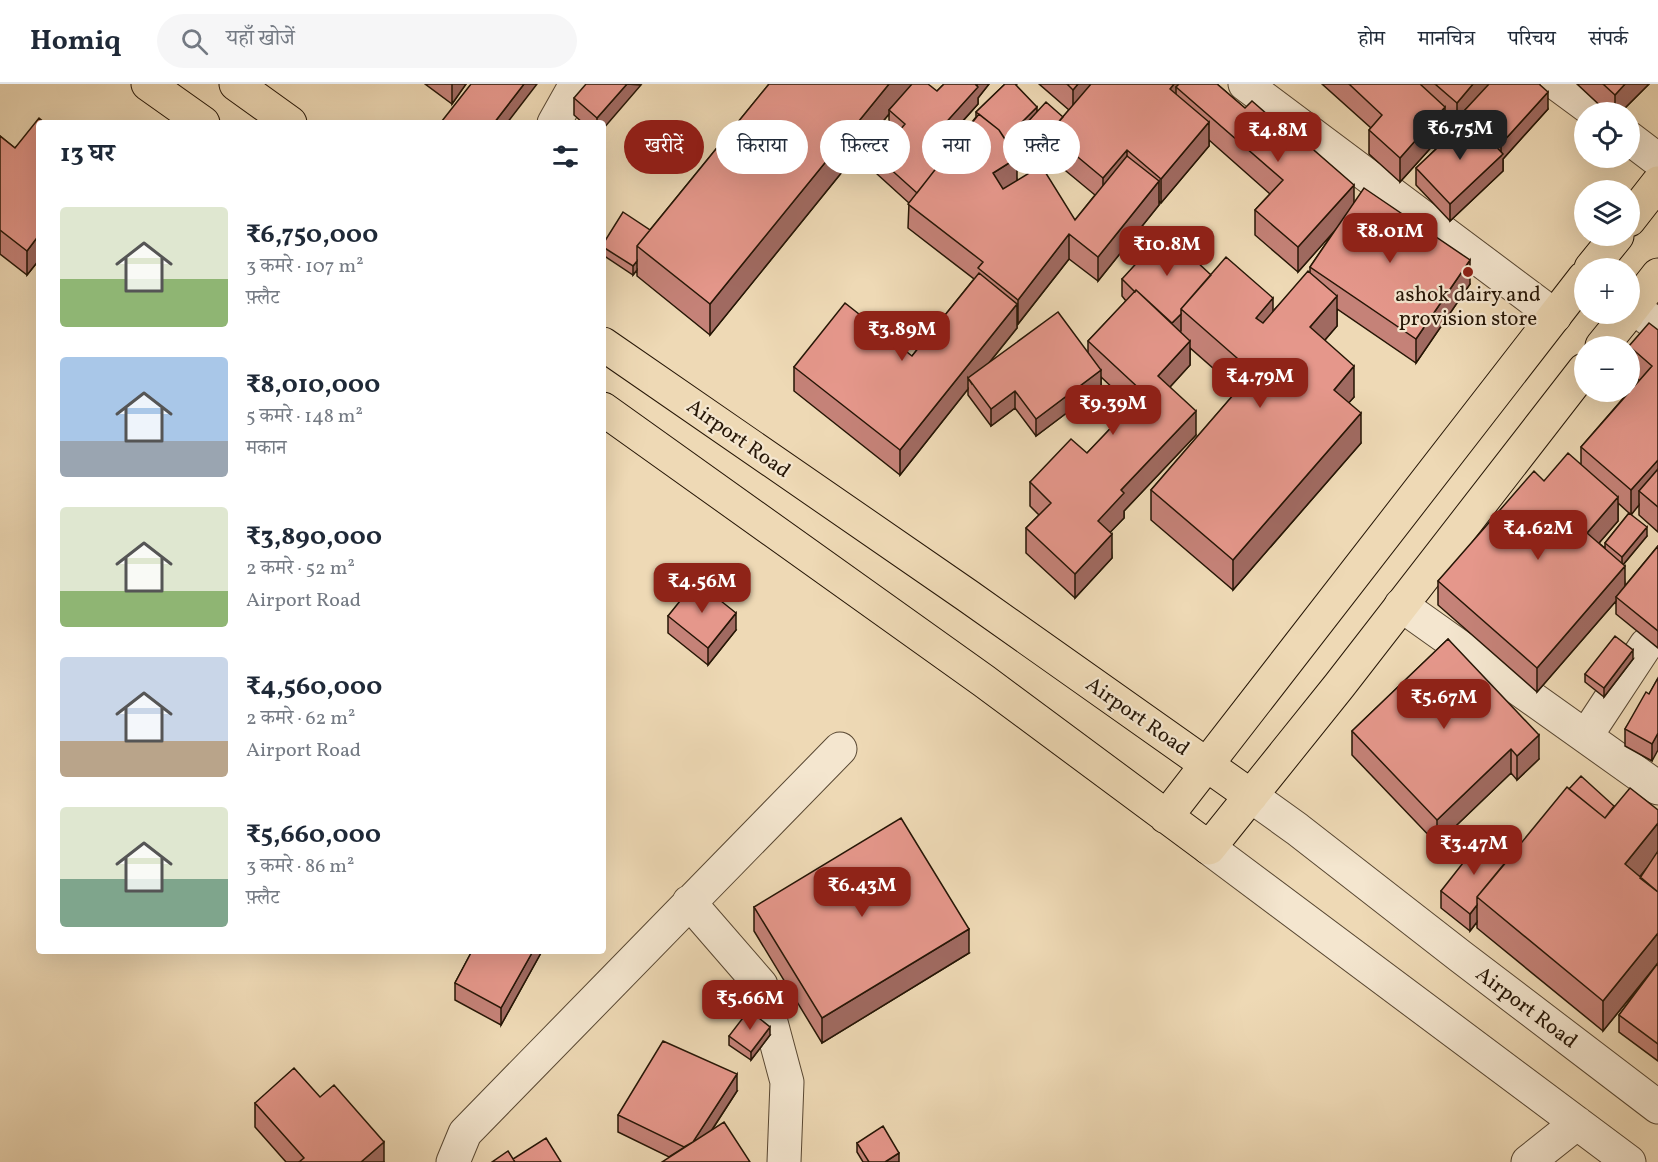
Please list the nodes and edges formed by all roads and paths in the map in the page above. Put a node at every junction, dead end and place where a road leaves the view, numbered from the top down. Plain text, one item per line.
1 (148, 84) edge
2 (236, 84) edge
3 (576, 84) edge
4 (1245, 84) edge
5 (1557, 84) edge
6 (1581, 102) edge
7 (198, 120) edge
8 (286, 120) edge
9 (556, 120) edge
10 (1640, 146) edge
11 (1658, 160) edge
12 (1658, 183) edge
13 (1640, 206) edge
14 (1609, 246) edge
15 (1599, 258) edge
16 (1658, 275) edge
17 (1574, 291) edge
18 (1640, 309) edge
19 (1555, 316) junction
20 (1627, 324) edge
21 (1613, 336) edge
22 (606, 346) edge
23 (1574, 383) edge
24 (606, 411) edge
25 (1401, 605) junction
26 (1646, 645) dead end
27 (1586, 736) junction
28 (840, 749) dead end
29 (1206, 764) junction
30 (1658, 788) edge
31 (1251, 796) junction
32 (1166, 817) junction
33 (1209, 848) junction
34 (689, 902) junction
35 (1658, 1107) edge
36 (1577, 1124) junction
37 (453, 1162) edge
38 (784, 1162) edge
39 (1528, 1162) edge
40 (1629, 1162) edge

1 - 7 main road
2 - 8 main road
3 - 9 street
4 - 19 street
5 - 6 street
10 - 11 street
12 - 13 main road
14 - 15 main road
16 - 18 main road
17 - 19 main road
19 - 29 main road
20 - 21 main road
22 - 29 main road, Airport Road
23 - 25 main road
24 - 32 main road
25 - 27 street
25 - 31 main road
26 - 27 street
27 - 30 street
28 - 34 street
29 - 31 main road, Airport Road
29 - 32 main road
31 - 33 main road
31 - 35 street, Airport Road
32 - 33 main road
33 - 36 street
34 - 37 street
34 - 38 street
36 - 39 street
36 - 40 street

